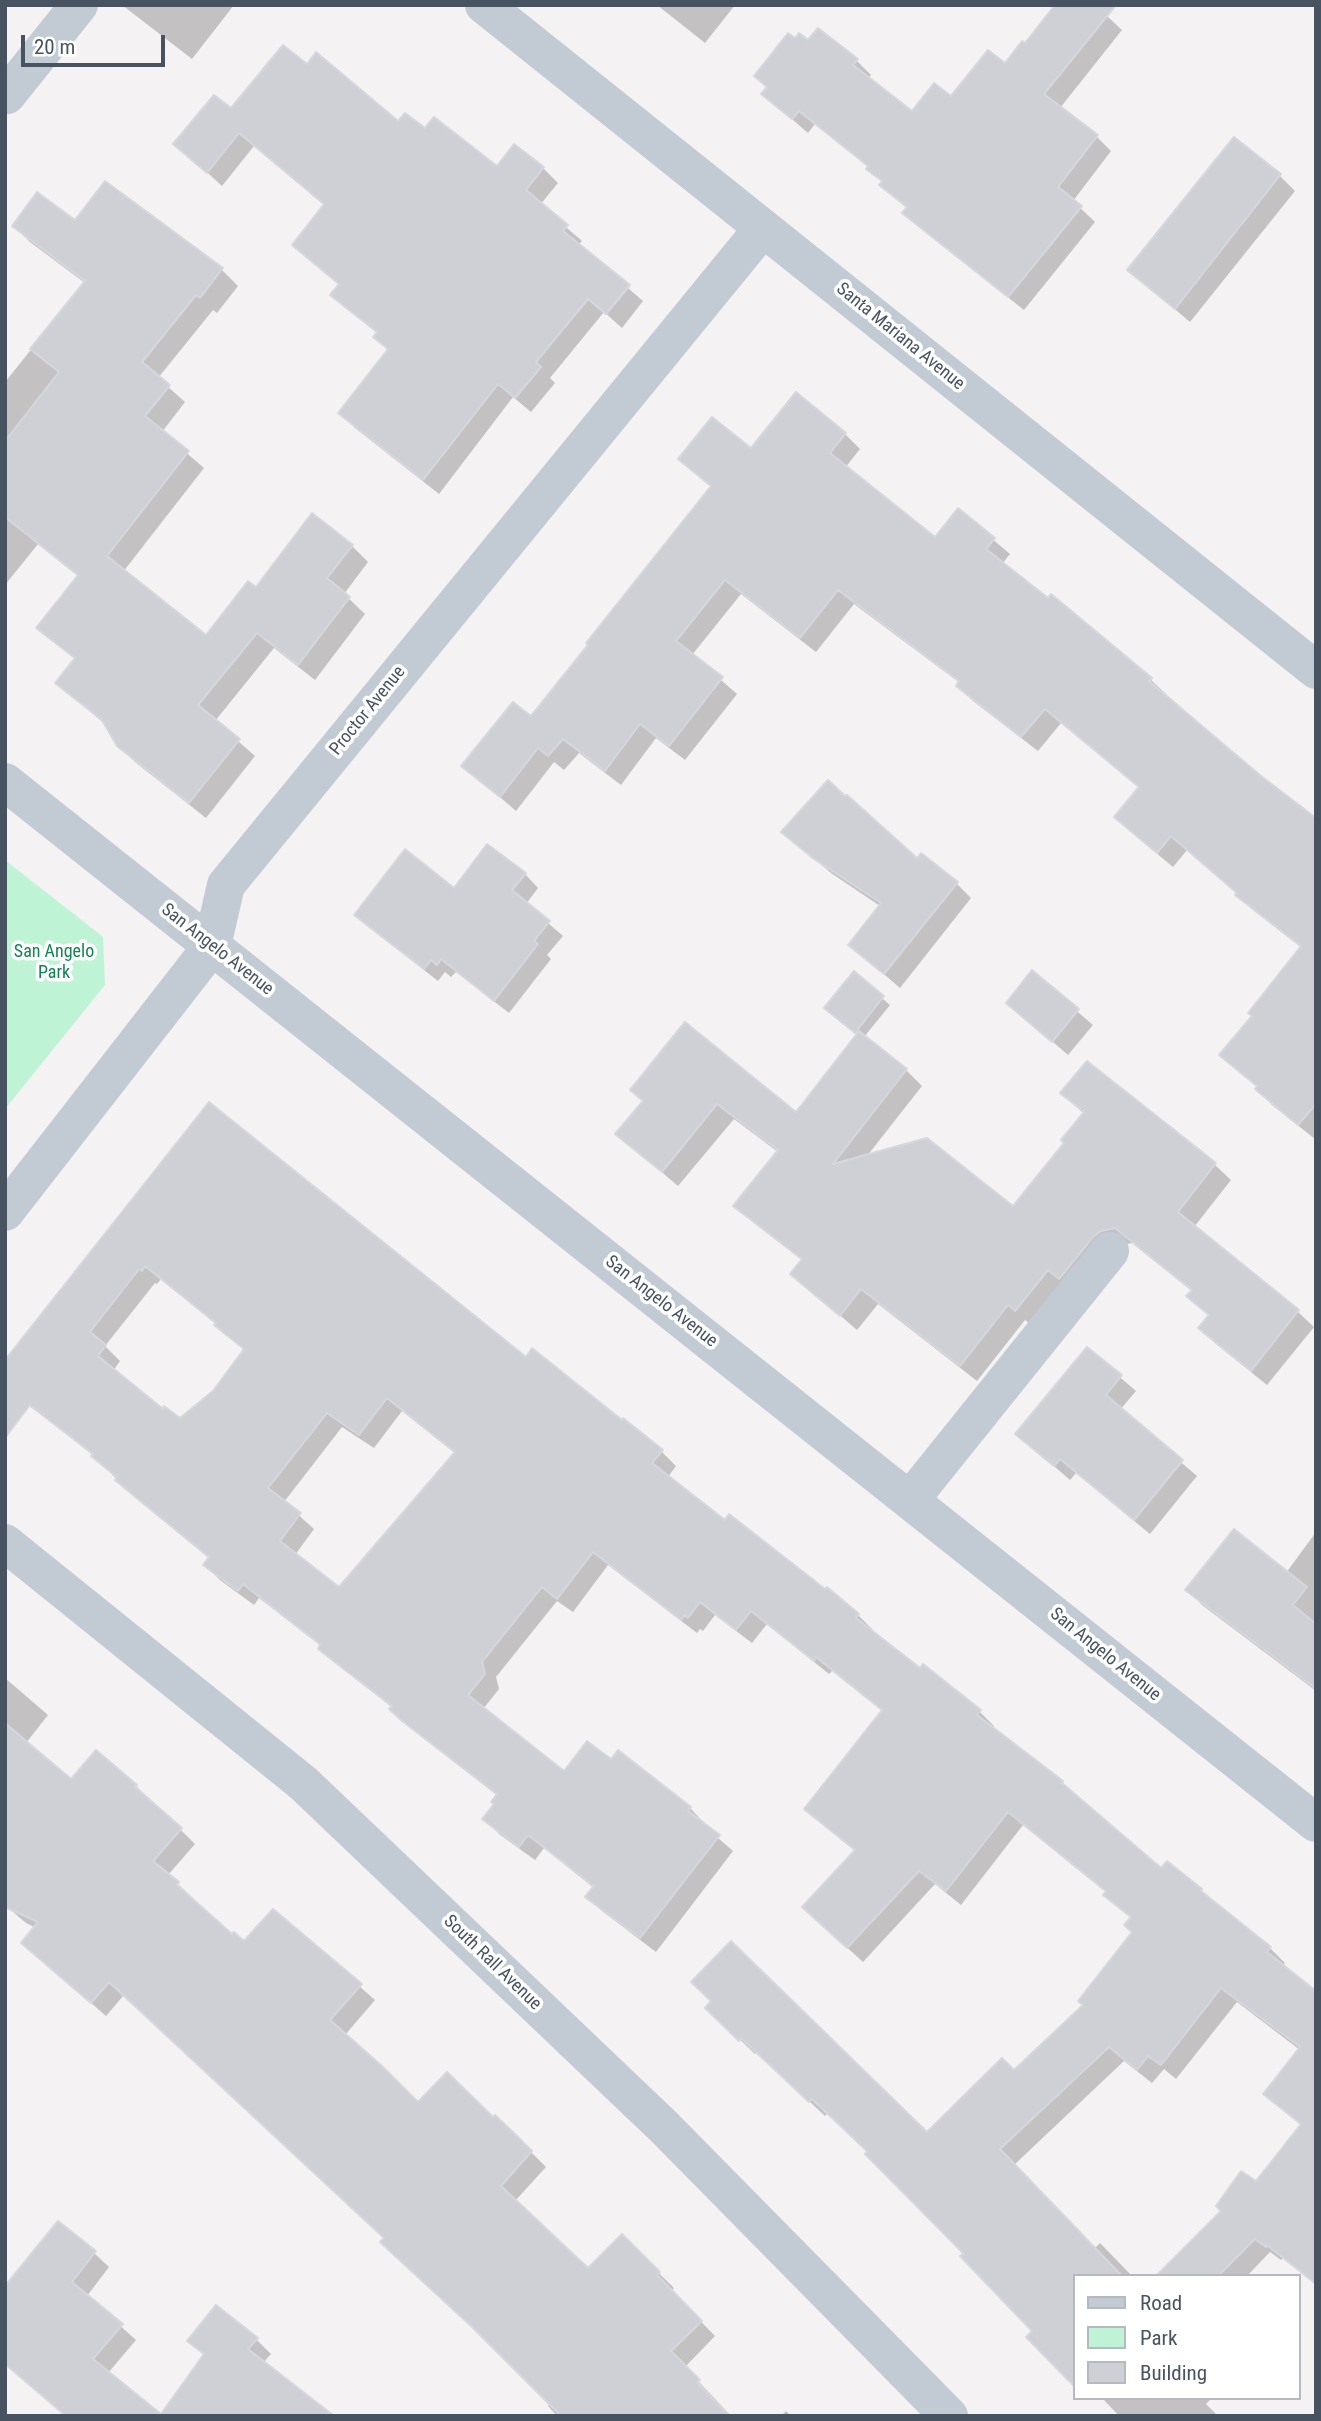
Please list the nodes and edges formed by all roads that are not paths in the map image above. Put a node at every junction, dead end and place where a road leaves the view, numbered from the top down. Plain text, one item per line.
1 (79, 5) edge
2 (484, 5) edge
3 (7, 95) edge
4 (763, 228) junction
5 (1316, 670) edge
6 (5, 782) edge
7 (212, 946) junction
8 (5, 1212) edge
9 (1110, 1251) dead end
10 (910, 1500) junction
11 (5, 1543) edge
12 (1316, 1823) edge
13 (948, 2416) edge

1 - 3 street
2 - 4 street, Santa Mariana Avenue
4 - 5 street, Santa Mariana Avenue
4 - 7 street, Proctor Avenue
6 - 7 street, San Angelo Avenue
7 - 8 street, Proctor Avenue
7 - 10 street, San Angelo Avenue
9 - 10 street
10 - 12 street, San Angelo Avenue
11 - 13 street, South Rall Avenue

